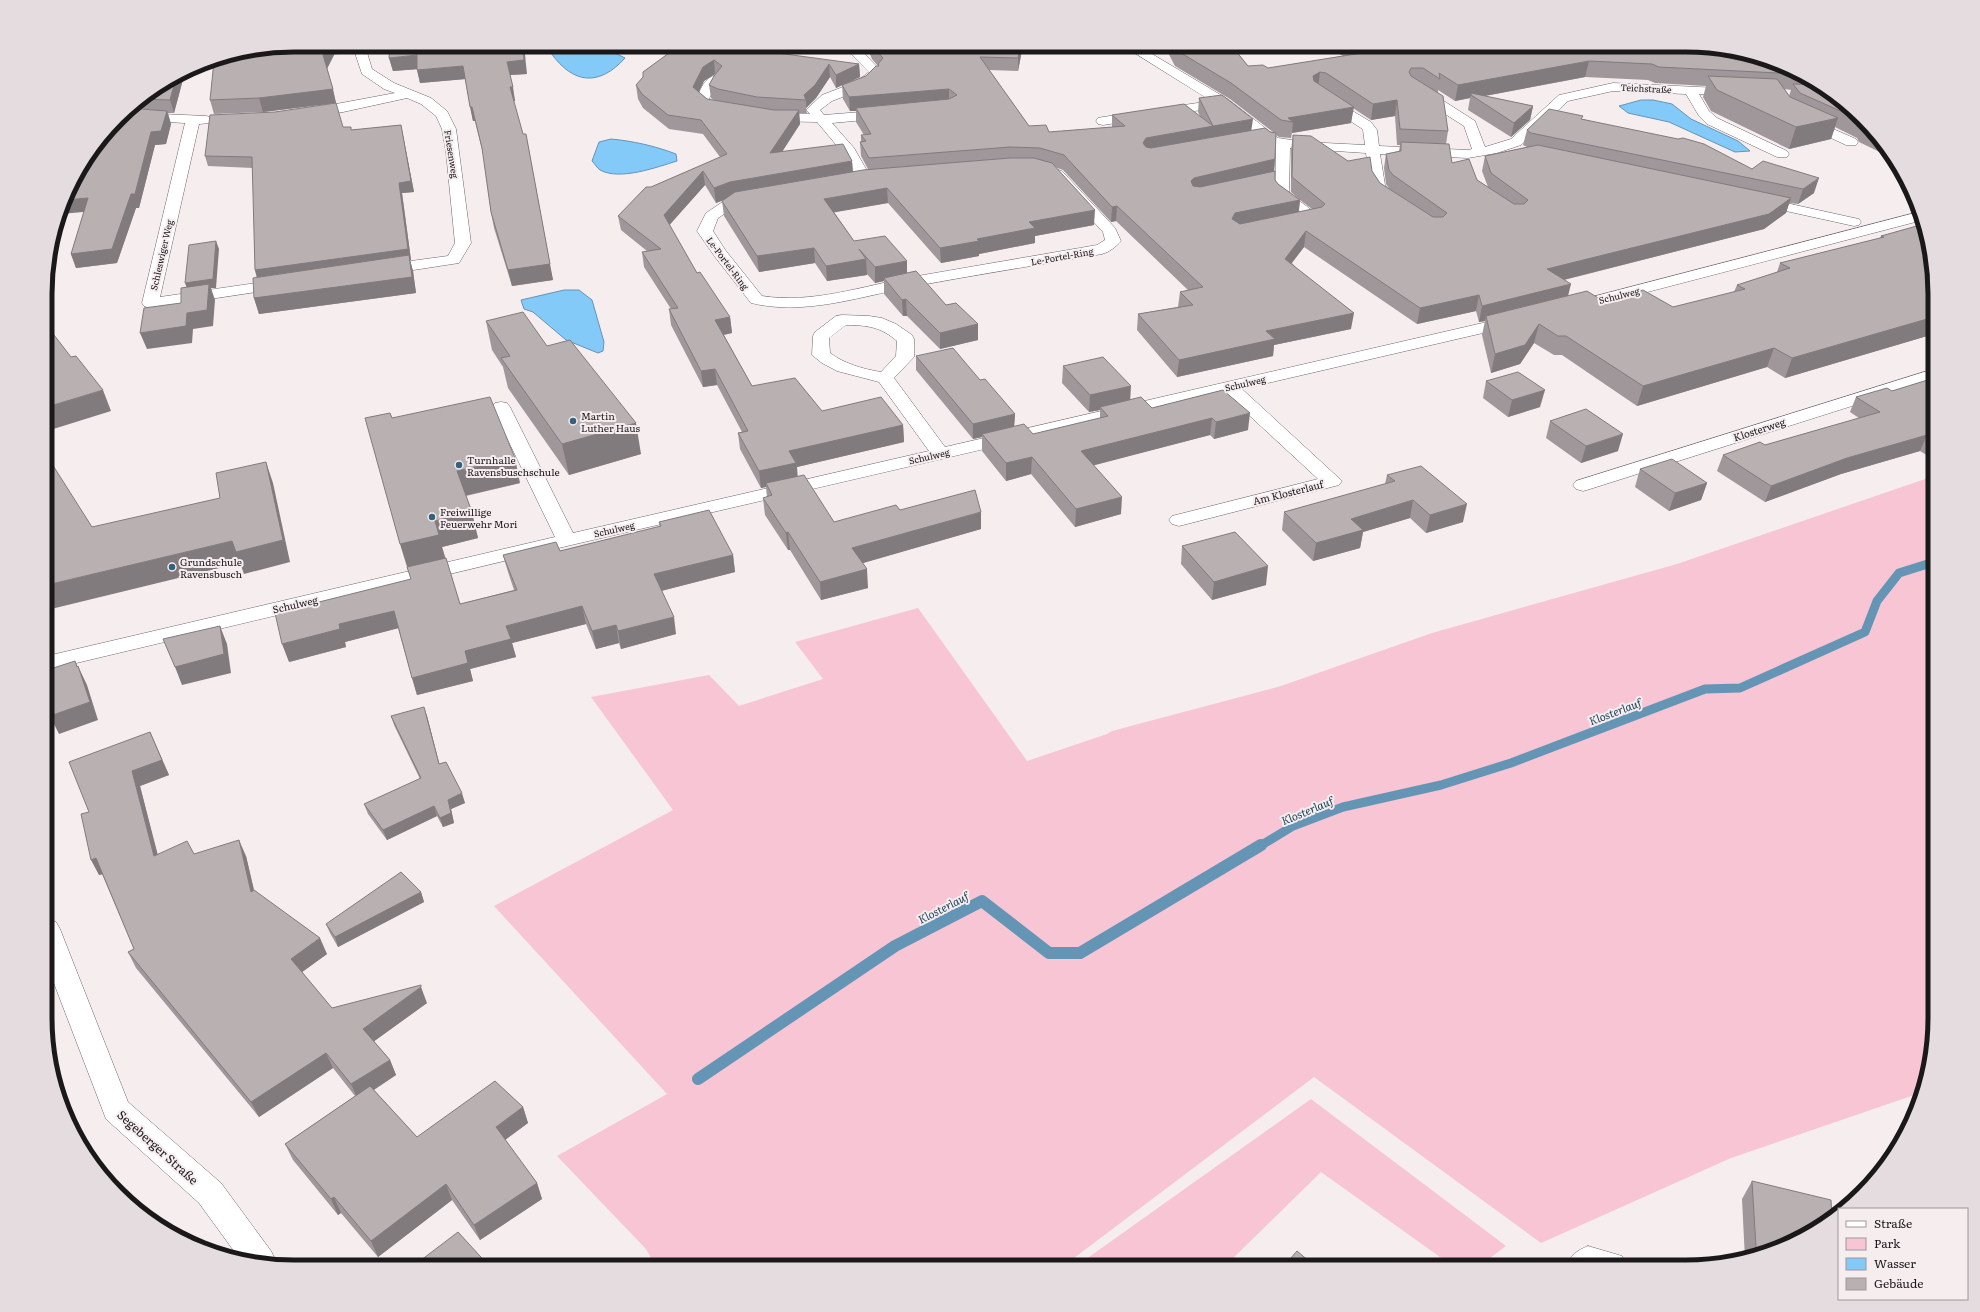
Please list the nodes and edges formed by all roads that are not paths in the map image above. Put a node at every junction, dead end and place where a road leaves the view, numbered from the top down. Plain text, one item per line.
1 (362, 52) edge
2 (856, 52) edge
3 (1140, 52) edge
4 (716, 79) edge
5 (1414, 88) edge
6 (1691, 90) junction
7 (1744, 92) edge
8 (408, 94) junction
9 (1318, 94) edge
10 (1224, 103) junction
11 (733, 112) edge
12 (896, 113) edge
13 (299, 114) edge
14 (753, 115) edge
15 (1796, 116) edge
16 (128, 117) edge
17 (818, 118) junction
18 (193, 119) junction
19 (220, 120) edge
20 (1103, 121) dead end
21 (1266, 136) junction
22 (1250, 139) edge
23 (1851, 142) dead end
24 (1283, 144) junction
25 (1497, 149) junction
26 (1373, 150) junction
27 (1474, 153) junction
28 (1526, 153) edge
29 (1782, 154) dead end
30 (1473, 169) edge
31 (1282, 178) junction
32 (864, 179) junction
33 (1266, 182) edge
34 (1749, 199) edge
35 (1402, 207) edge
36 (1854, 222) dead end
37 (1917, 223) edge
38 (1285, 224) edge
39 (367, 272) edge
40 (297, 282) edge
41 (827, 300) junction
42 (1558, 310) edge
43 (1527, 318) edge
44 (842, 320) junction
45 (1928, 376) edge
46 (885, 378) junction
47 (1229, 387) junction
48 (501, 407) dead end
49 (940, 453) junction
50 (1584, 485) dead end
51 (1178, 520) dead end
52 (567, 540) junction
53 (52, 662) edge
54 (52, 942) edge
55 (256, 1257) edge

1 - 8 street, Friesenweg
2 - 17 street
3 - 10 street
4 - 11 street
5 - 27 street
6 - 7 street, Teichstraße
6 - 25 street, Teichstraße
6 - 29 street
8 - 13 street
8 - 39 street, Friesenweg
9 - 26 street
10 - 20 street
10 - 21 street
12 - 17 street
14 - 17 street
15 - 23 street
16 - 18 street
17 - 32 street
18 - 19 street
18 - 40 street, Schleswiger Weg
21 - 22 street
21 - 24 street
24 - 26 street
24 - 31 street
25 - 27 street
25 - 28 street
26 - 27 street
26 - 35 street
27 - 30 street
31 - 33 street
31 - 38 street
32 - 41 street, Le-Portel-Ring
32 - 41 street, Le-Portel-Ring
34 - 36 street
37 - 42 street, Schulweg
41 - 44 street
43 - 47 street, Schulweg
44 - 46 street
44 - 46 street
45 - 50 street, Klosterweg
46 - 49 street
47 - 49 street, Schulweg
47 - 51 street, Am Klosterlauf
48 - 52 street
49 - 52 street, Schulweg
52 - 53 street, Schulweg
54 - 55 street, Segeberger Straße

